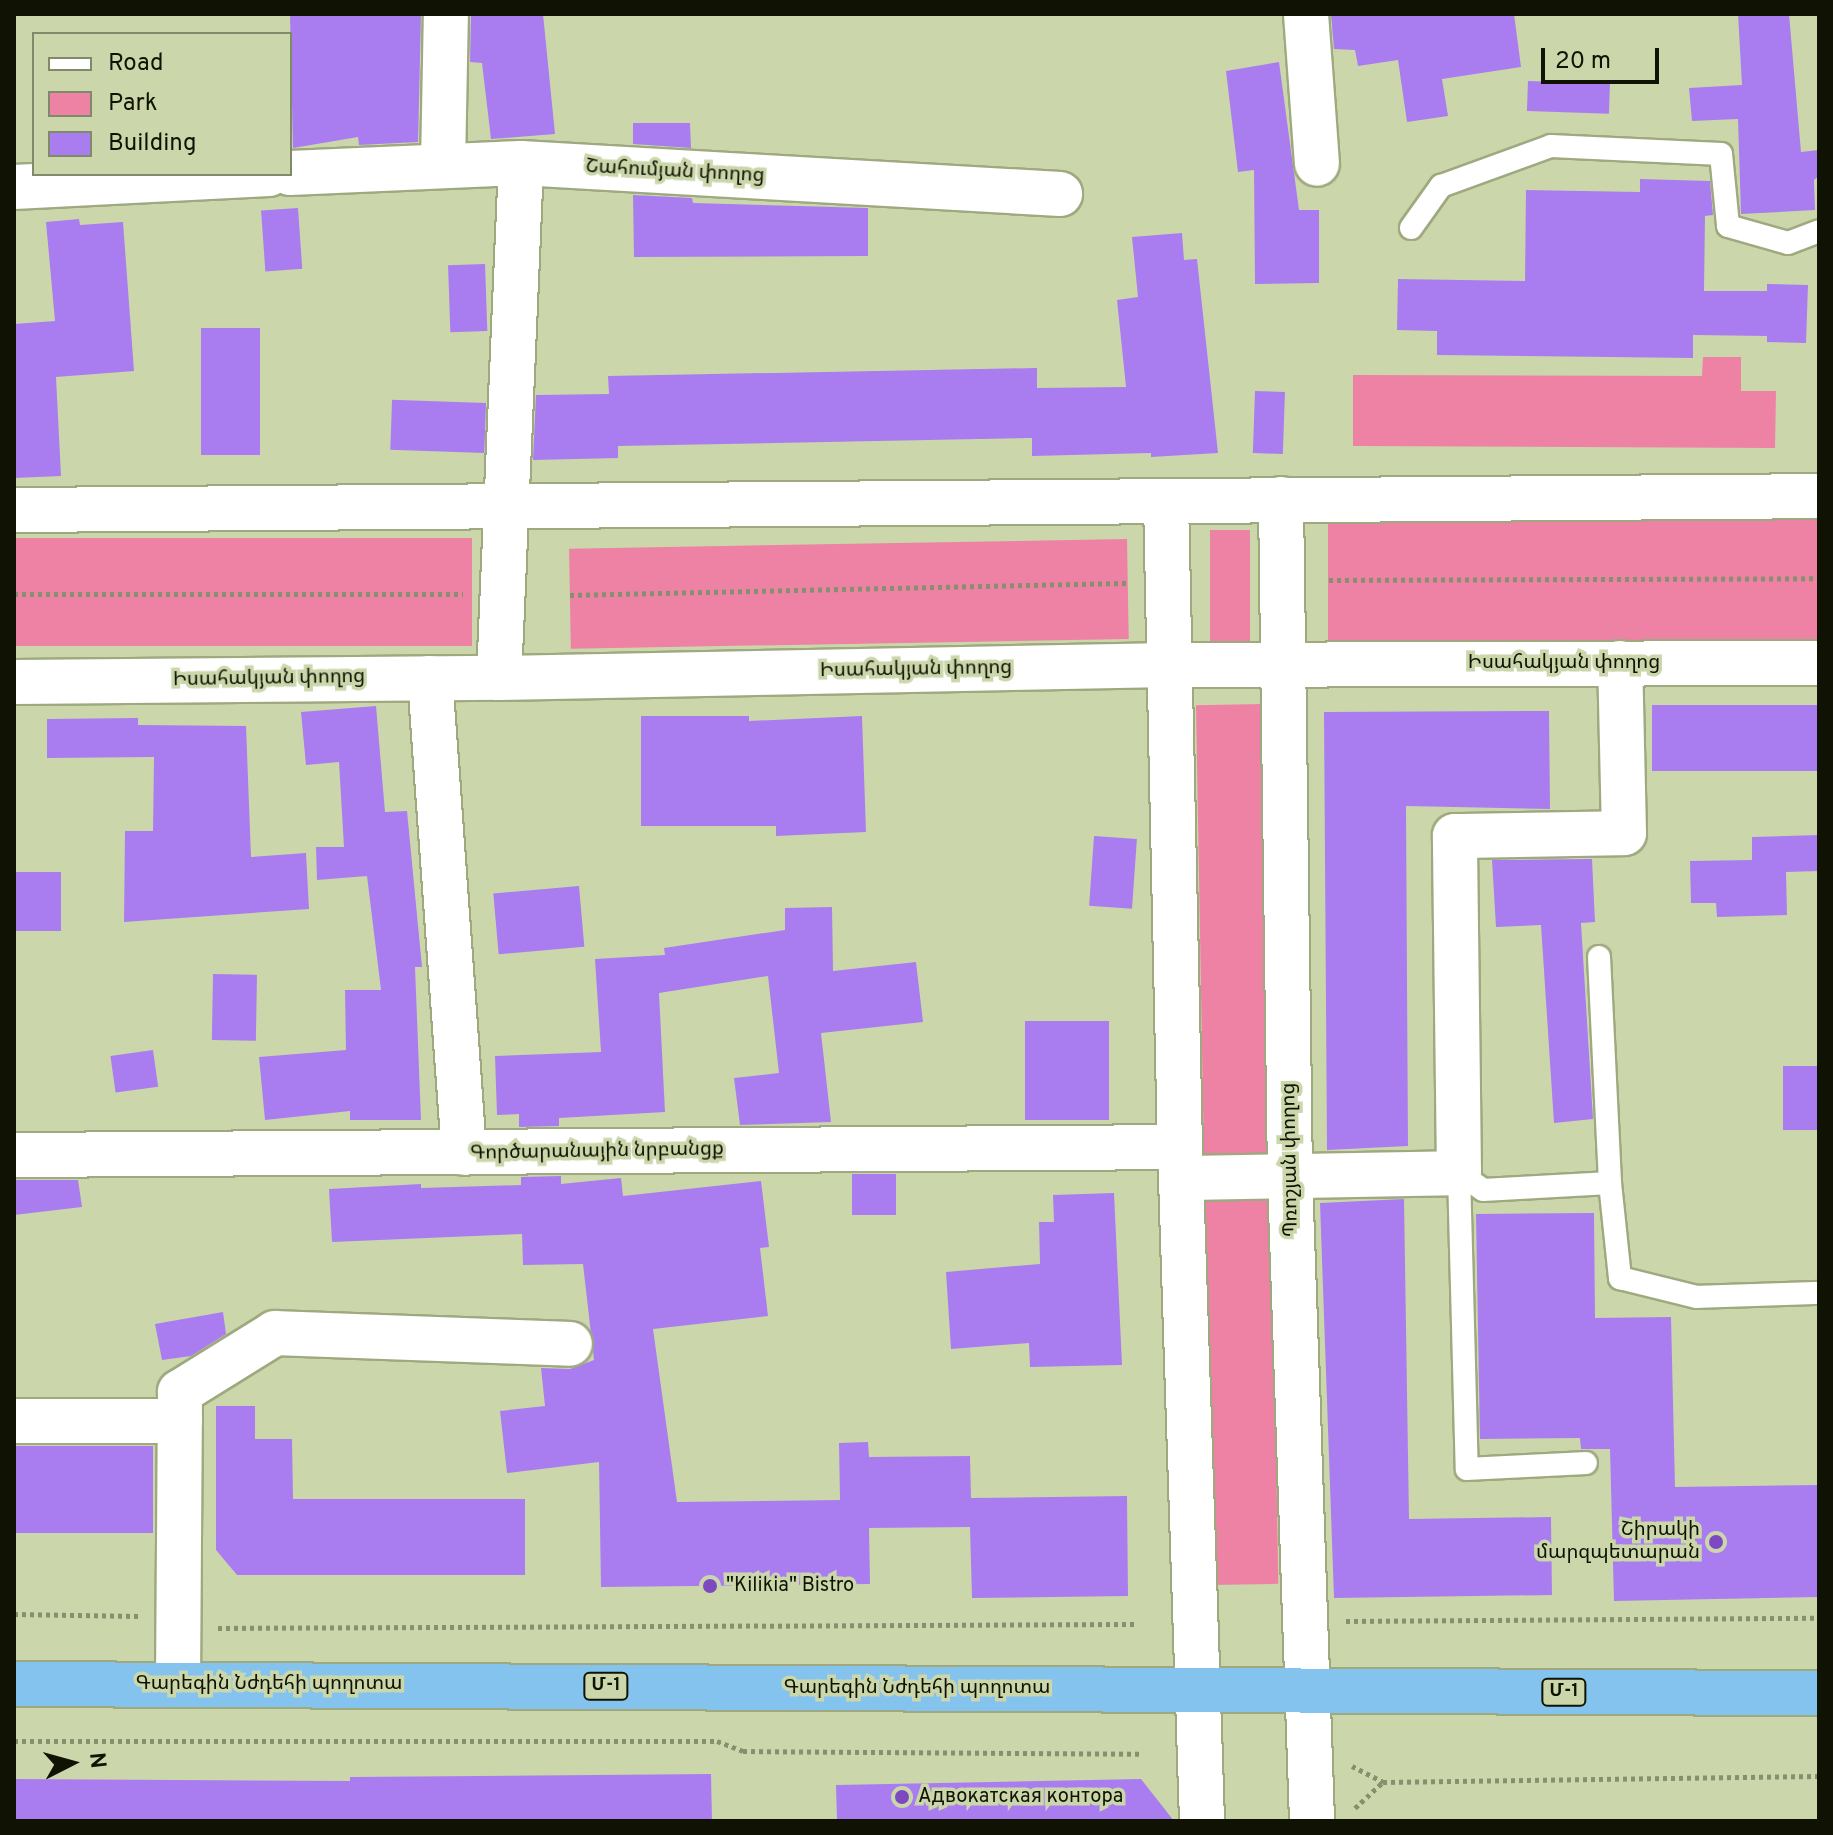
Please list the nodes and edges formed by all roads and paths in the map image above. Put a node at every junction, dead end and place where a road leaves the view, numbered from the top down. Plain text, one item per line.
1 (446, 14) edge
2 (1306, 14) edge
3 (521, 163) junction
4 (1317, 164) dead end
5 (443, 165) junction
6 (292, 173) edge
7 (230, 176) edge
8 (14, 187) edge
9 (1060, 194) dead end
10 (1411, 228) dead end
11 (1819, 231) edge
12 (1819, 496) edge
13 (1281, 499) junction
14 (1166, 501) junction
15 (506, 508) junction
16 (14, 510) edge
17 (1819, 578) edge
18 (1329, 580) dead end
19 (1127, 583) dead end
20 (14, 594) edge
21 (472, 594) dead end
22 (570, 595) dead end
23 (1620, 663) junction
24 (1819, 663) edge
25 (1170, 665) junction
26 (1283, 666) junction
27 (430, 678) junction
28 (499, 678) junction
29 (14, 682) edge
30 (1599, 957) dead end
31 (464, 1153) junction
32 (14, 1155) edge
33 (1181, 1162) junction
34 (1459, 1173) junction
35 (1290, 1178) junction
36 (1610, 1183) junction
37 (1819, 1293) edge
38 (570, 1344) dead end
39 (14, 1421) edge
40 (180, 1421) junction
41 (1586, 1463) dead end
42 (14, 1614) edge
43 (177, 1616) junction
44 (1819, 1618) edge
45 (1341, 1621) dead end
46 (1137, 1624) dead end
47 (178, 1683) junction
48 (14, 1684) edge
49 (1198, 1690) junction
50 (1308, 1691) junction
51 (1819, 1693) edge
52 (14, 1741) edge
53 (1139, 1754) dead end
54 (1342, 1761) dead end
55 (1819, 1776) edge
56 (1383, 1782) junction
57 (1331, 1817) edge
58 (1202, 1821) edge

1 - 5 street
2 - 4 street
3 - 5 street, Շահումյան փողոց
3 - 9 street, Շահումյան փողոց
3 - 15 street
5 - 6 street, Շահումյան փողոց
7 - 8 street
10 - 11 lane
12 - 13 street
13 - 14 street
13 - 26 street, Պռոշյան փողոց
14 - 15 street
14 - 25 street
15 - 16 street
15 - 28 street
17 - 18 path
19 - 22 path
20 - 21 path
23 - 24 street, Իսահակյան փողոց
23 - 26 street, Իսահակյան փողոց
23 - 34 street
25 - 26 street, Իսահակյան փողոց
25 - 28 street, Իսահակյան փողոց
25 - 33 street
26 - 35 street, Պռոշյան փողոց
27 - 28 street, Իսահակյան փողոց
27 - 29 street, Իսահակյան փողոց
27 - 31 street
30 - 36 lane
31 - 32 street, Գործարանային նրբանցք
31 - 33 street, Գործարանային նրբանցք
33 - 35 street, Գործարանային նրբանցք
33 - 49 street
34 - 35 street, Գործարանային նրբանցք
34 - 36 lane
34 - 41 lane
35 - 50 street, Պռոշյան փողոց
36 - 37 lane
38 - 40 street
39 - 40 street
40 - 43 street
42 - 43 path
43 - 46 path
43 - 47 street
44 - 45 path
47 - 48 highway, Գարեգին Նժդեհի պողոտա / Մ-1
47 - 49 highway, Գարեգին Նժդեհի պողոտա / Մ-1
49 - 50 highway, Գարեգին Նժդեհի պողոտա / Մ-1
49 - 58 street
50 - 51 highway, Գարեգին Նժդեհի պողոտա / Մ-1
50 - 57 street, Պռոշյան փողոց
52 - 53 path
54 - 56 path
55 - 56 path
56 - 57 path

